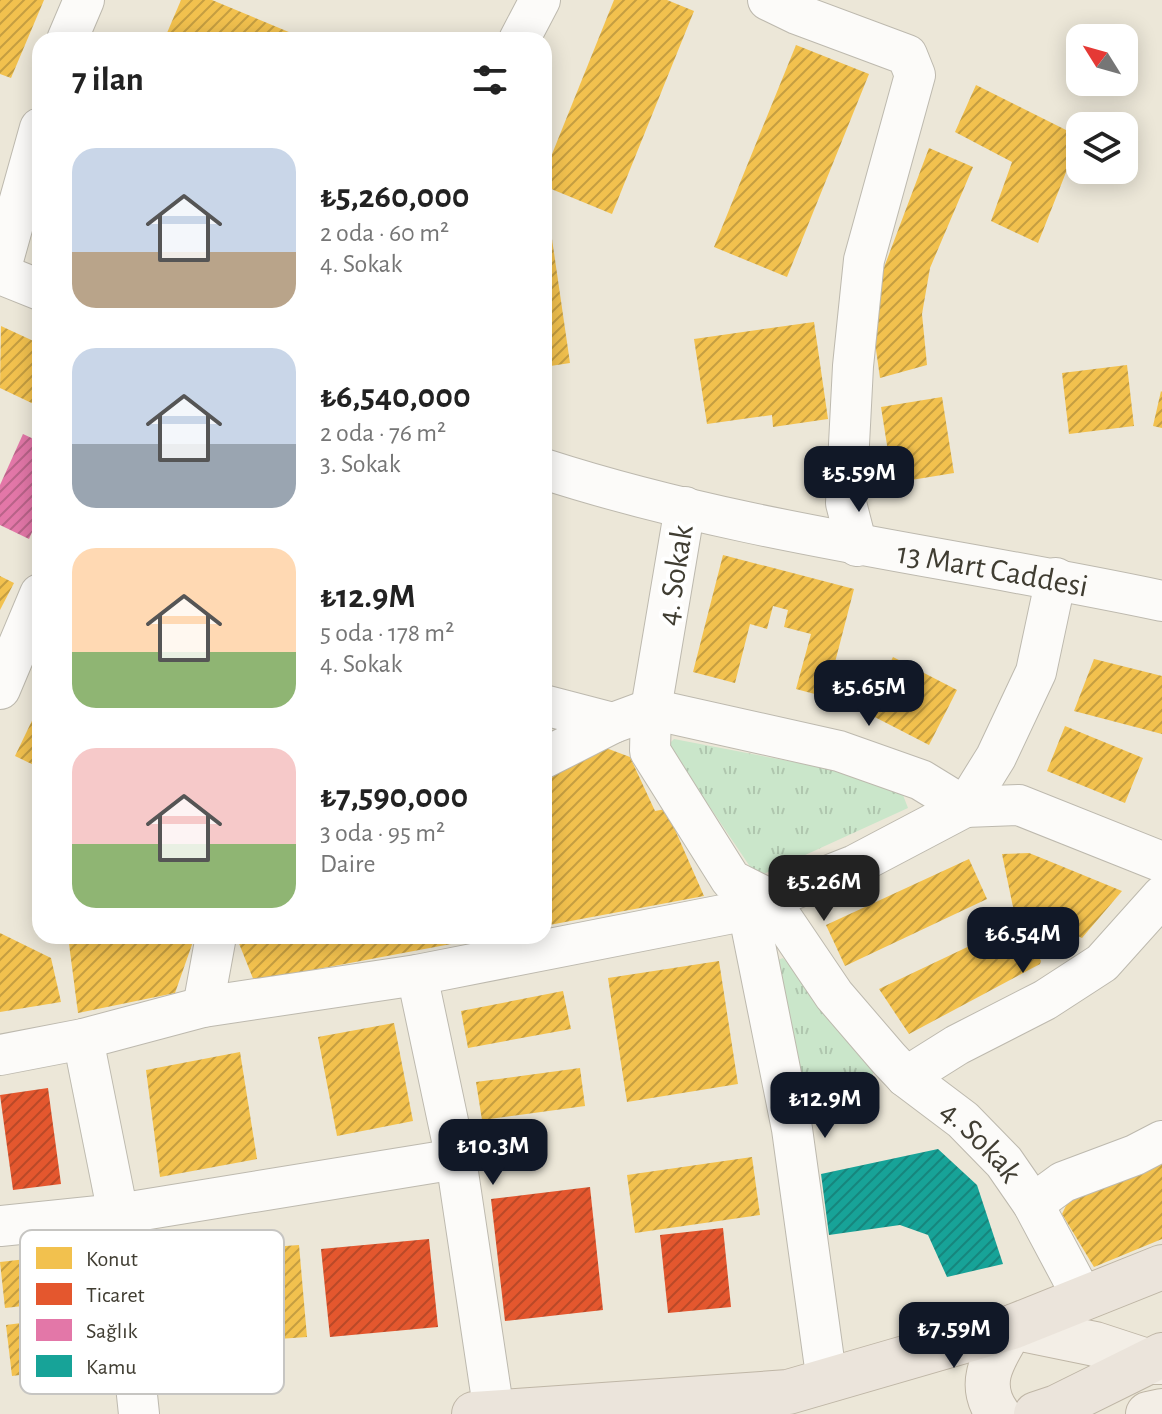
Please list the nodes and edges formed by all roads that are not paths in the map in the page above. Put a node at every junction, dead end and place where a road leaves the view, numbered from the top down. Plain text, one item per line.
1 (84, 0) edge
2 (768, 0) edge
3 (70, 32) edge
4 (32, 157) edge
5 (0, 272) edge
6 (32, 286) edge
7 (552, 472) edge
8 (685, 507) junction
9 (857, 546) junction
10 (1056, 578) junction
11 (1162, 601) edge
12 (32, 623) edge
13 (0, 689) edge
14 (552, 707) edge
15 (651, 709) junction
16 (613, 723) junction
17 (552, 754) edge
18 (965, 807) junction
19 (1162, 862) edge
20 (1162, 896) edge
21 (759, 905) junction
22 (215, 944) edge
23 (417, 975) junction
24 (203, 1007) junction
25 (83, 1039) junction
26 (0, 1055) edge
27 (906, 1077) junction
28 (1162, 1141) edge
29 (456, 1159) junction
30 (1033, 1204) junction
31 (118, 1214) junction
32 (0, 1226) edge
33 (120, 1230) edge
34 (1162, 1267) edge
35 (1083, 1298) junction
36 (1012, 1327) junction
37 (1158, 1360) edge
38 (827, 1382) junction
39 (137, 1394) edge
40 (1162, 1411) edge
41 (484, 1413) edge
42 (139, 1414) edge
43 (998, 1414) edge
44 (1036, 1414) edge
45 (1148, 1414) edge

1 - 3 street
2 - 9 street
4 - 5 street
5 - 6 street
7 - 8 street, 13 Mart Caddesi
8 - 9 street, 13 Mart Caddesi
8 - 15 street, 4. Sokak
9 - 10 street, 13 Mart Caddesi
10 - 11 street, 13 Mart Caddesi
10 - 18 street
12 - 13 street
14 - 16 street
15 - 16 street
15 - 18 street
15 - 21 street, 4. Sokak
16 - 17 street
18 - 19 street
18 - 21 street
20 - 27 street
21 - 23 street
21 - 27 street, 4. Sokak
21 - 38 street
22 - 24 street
23 - 24 street
23 - 29 street
24 - 25 street
25 - 26 street
25 - 31 street
27 - 30 street, 4. Sokak
28 - 30 street
29 - 31 street
29 - 41 street
30 - 35 street, 4. Sokak
31 - 32 street
31 - 33 street
34 - 35 highway
35 - 36 highway
36 - 37 main road
36 - 38 highway
36 - 43 main road
37 - 44 highway
38 - 41 highway
39 - 42 street
40 - 45 main road

